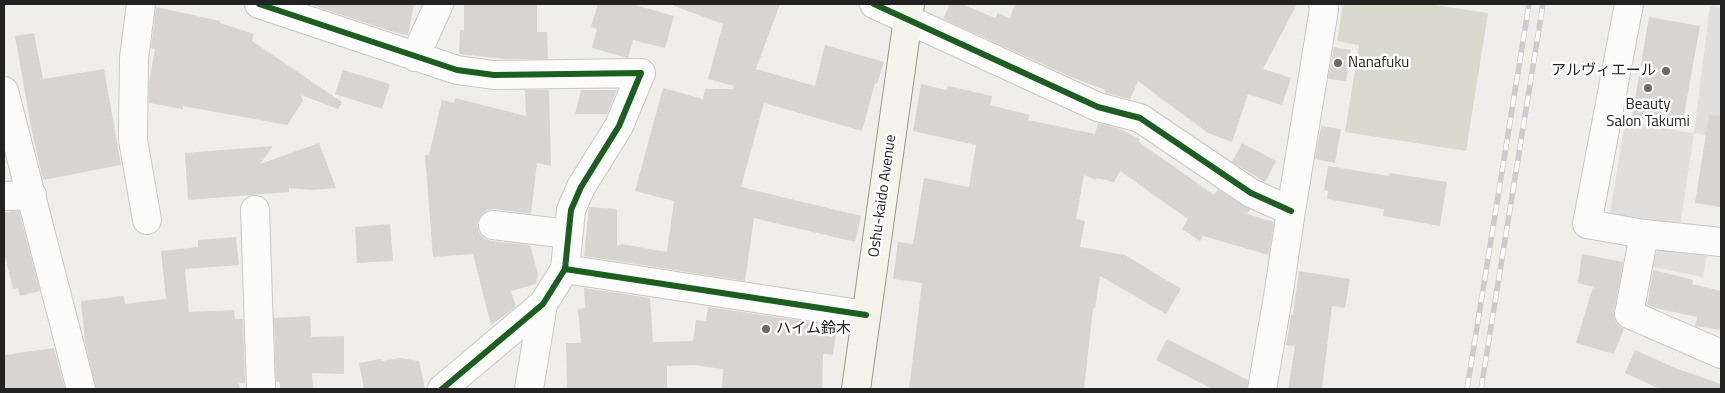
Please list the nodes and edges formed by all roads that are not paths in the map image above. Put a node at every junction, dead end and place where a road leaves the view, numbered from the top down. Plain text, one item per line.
1 (142, 4) edge
2 (259, 4) edge
3 (439, 4) edge
4 (874, 4) edge
5 (1323, 4) edge
6 (1629, 4) edge
7 (909, 11) edge
8 (415, 57) junction
9 (4, 91) edge
10 (32, 195) junction
11 (4, 196) edge
12 (255, 210) dead end
13 (1290, 212) junction
14 (147, 220) dead end
15 (493, 225) dead end
16 (568, 234) junction
17 (1644, 234) junction
18 (1721, 242) edge
19 (565, 269) junction
20 (543, 304) junction
21 (866, 315) junction
22 (1721, 354) edge
23 (81, 389) edge
24 (261, 389) edge
25 (442, 389) edge
26 (528, 389) edge
27 (856, 389) edge
28 (1262, 389) edge

1 - 14 street
2 - 8 street
3 - 8 street
4 - 7 street
5 - 13 street
6 - 17 street
7 - 13 street
7 - 21 main road, Oshu-kaido Avenue
8 - 16 street
9 - 10 street
10 - 11 street
10 - 23 street
12 - 24 street
13 - 28 street
15 - 16 street
16 - 19 street
17 - 18 street
17 - 22 street
19 - 20 street
19 - 21 street
20 - 25 street
20 - 26 street
21 - 27 main road, Oshu-kaido Avenue

